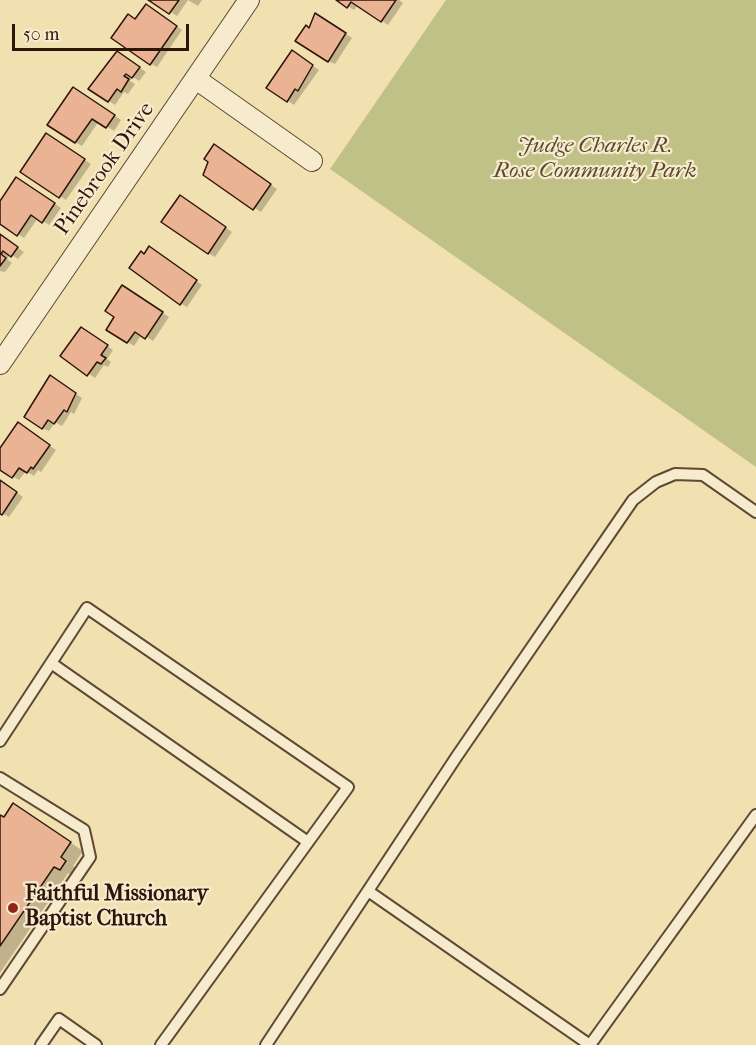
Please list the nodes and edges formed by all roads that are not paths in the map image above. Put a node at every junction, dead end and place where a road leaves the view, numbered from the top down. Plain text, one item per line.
1 (249, 0) edge
2 (196, 79) junction
3 (312, 161) dead end
4 (0, 364) edge
5 (756, 512) edge
6 (51, 663) junction
7 (0, 741) edge
8 (0, 778) edge
9 (756, 815) edge
10 (308, 842) junction
11 (369, 891) junction
12 (0, 989) edge
13 (41, 1045) edge
14 (96, 1045) edge
15 (161, 1045) edge
16 (266, 1045) edge
17 (590, 1045) edge

1 - 2 street, Pinebrook Drive
2 - 3 street
2 - 4 street, Pinebrook Drive
5 - 11 lane
6 - 7 lane
6 - 10 lane
6 - 10 lane
8 - 12 lane
9 - 17 lane
10 - 15 lane
11 - 16 lane
11 - 17 lane
13 - 14 lane

